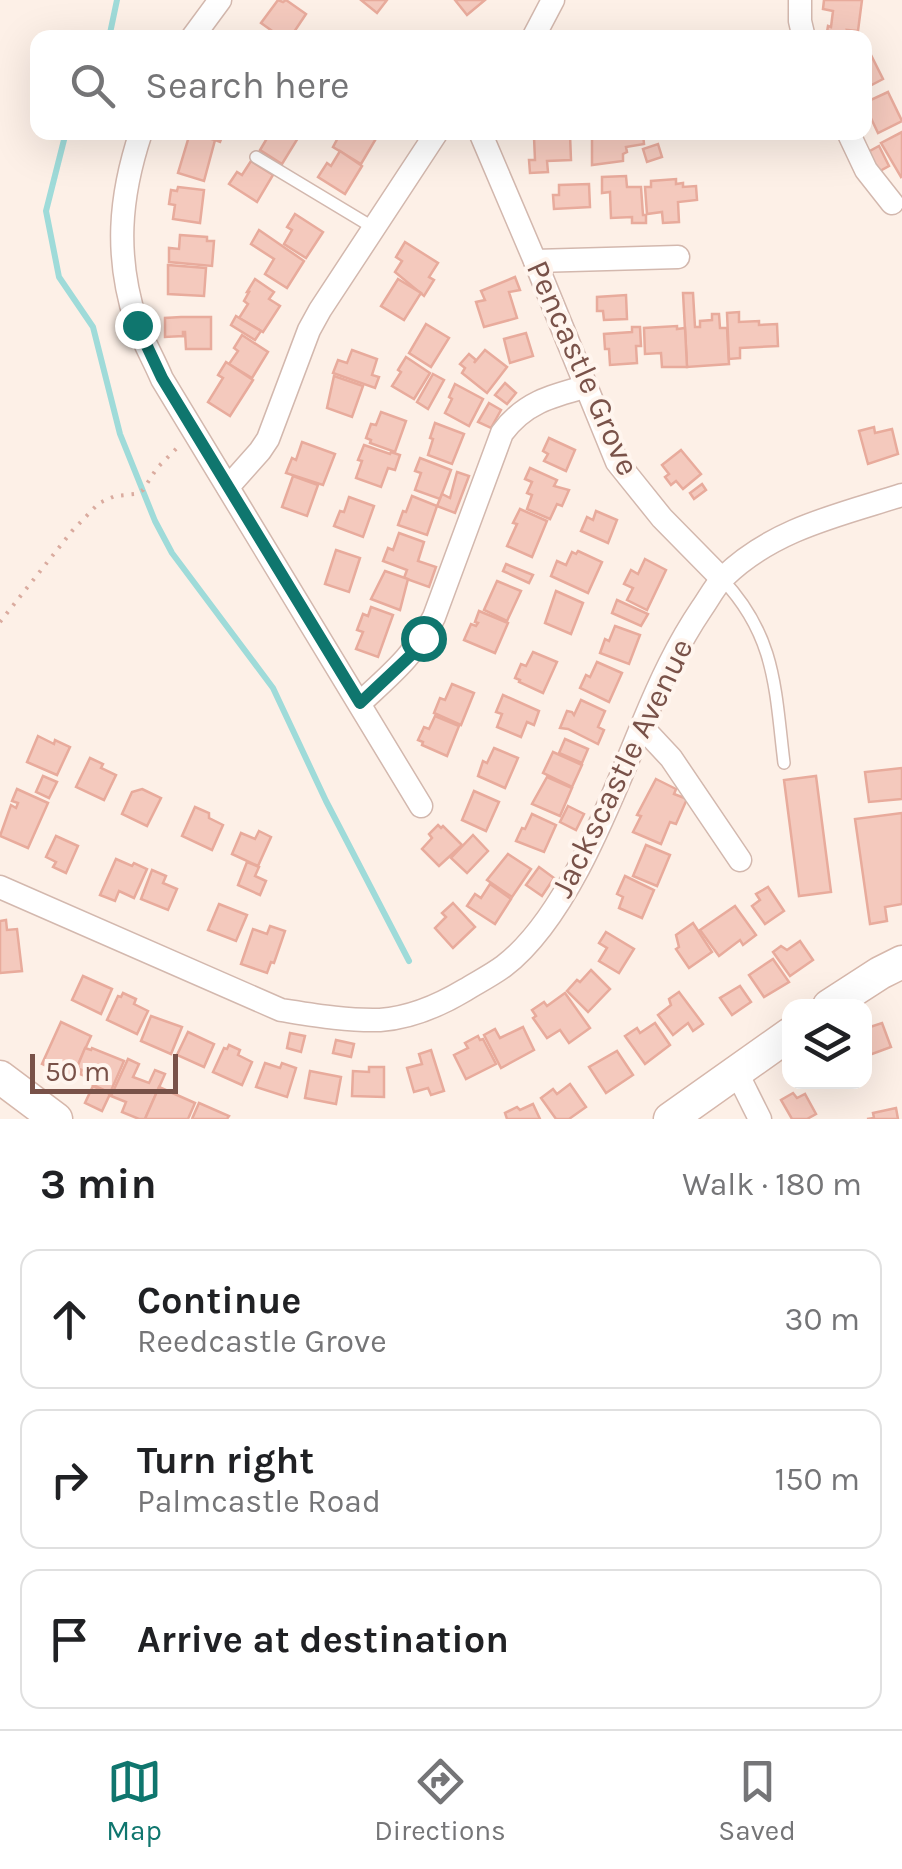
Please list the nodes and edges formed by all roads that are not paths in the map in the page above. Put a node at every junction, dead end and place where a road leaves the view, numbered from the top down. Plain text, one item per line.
1 (220, 0) edge
2 (553, 0) edge
3 (800, 0) edge
4 (198, 30) edge
5 (537, 30) edge
6 (802, 30) edge
7 (138, 140) edge
8 (432, 140) edge
9 (484, 140) edge
10 (852, 140) edge
11 (256, 157) dead end
12 (892, 203) dead end
13 (374, 228) junction
14 (678, 256) dead end
15 (536, 260) junction
16 (585, 387) junction
17 (228, 487) junction
18 (902, 495) edge
19 (722, 579) junction
20 (360, 703) junction
21 (642, 726) junction
22 (784, 762) dead end
23 (421, 806) dead end
24 (740, 860) dead end
25 (0, 887) edge
26 (902, 962) edge
27 (840, 999) edge
28 (782, 1039) edge
29 (736, 1071) junction
30 (0, 1077) edge
31 (56, 1119) edge
32 (670, 1119) edge
33 (760, 1119) edge

1 - 4 street
2 - 5 street
3 - 6 street
7 - 17 street
8 - 13 street
9 - 15 street, Pencastle Grove
10 - 12 street
11 - 13 lane
13 - 17 street
14 - 15 street
15 - 16 street, Pencastle Grove
16 - 19 street, Pencastle Grove
16 - 20 street
17 - 20 street
18 - 19 street, Jackscastle Avenue
19 - 21 street, Jackscastle Avenue
19 - 22 lane
20 - 23 street
21 - 24 street
21 - 25 street, Jackscastle Avenue
26 - 27 street
28 - 29 street
29 - 32 street
29 - 33 street
30 - 31 street

